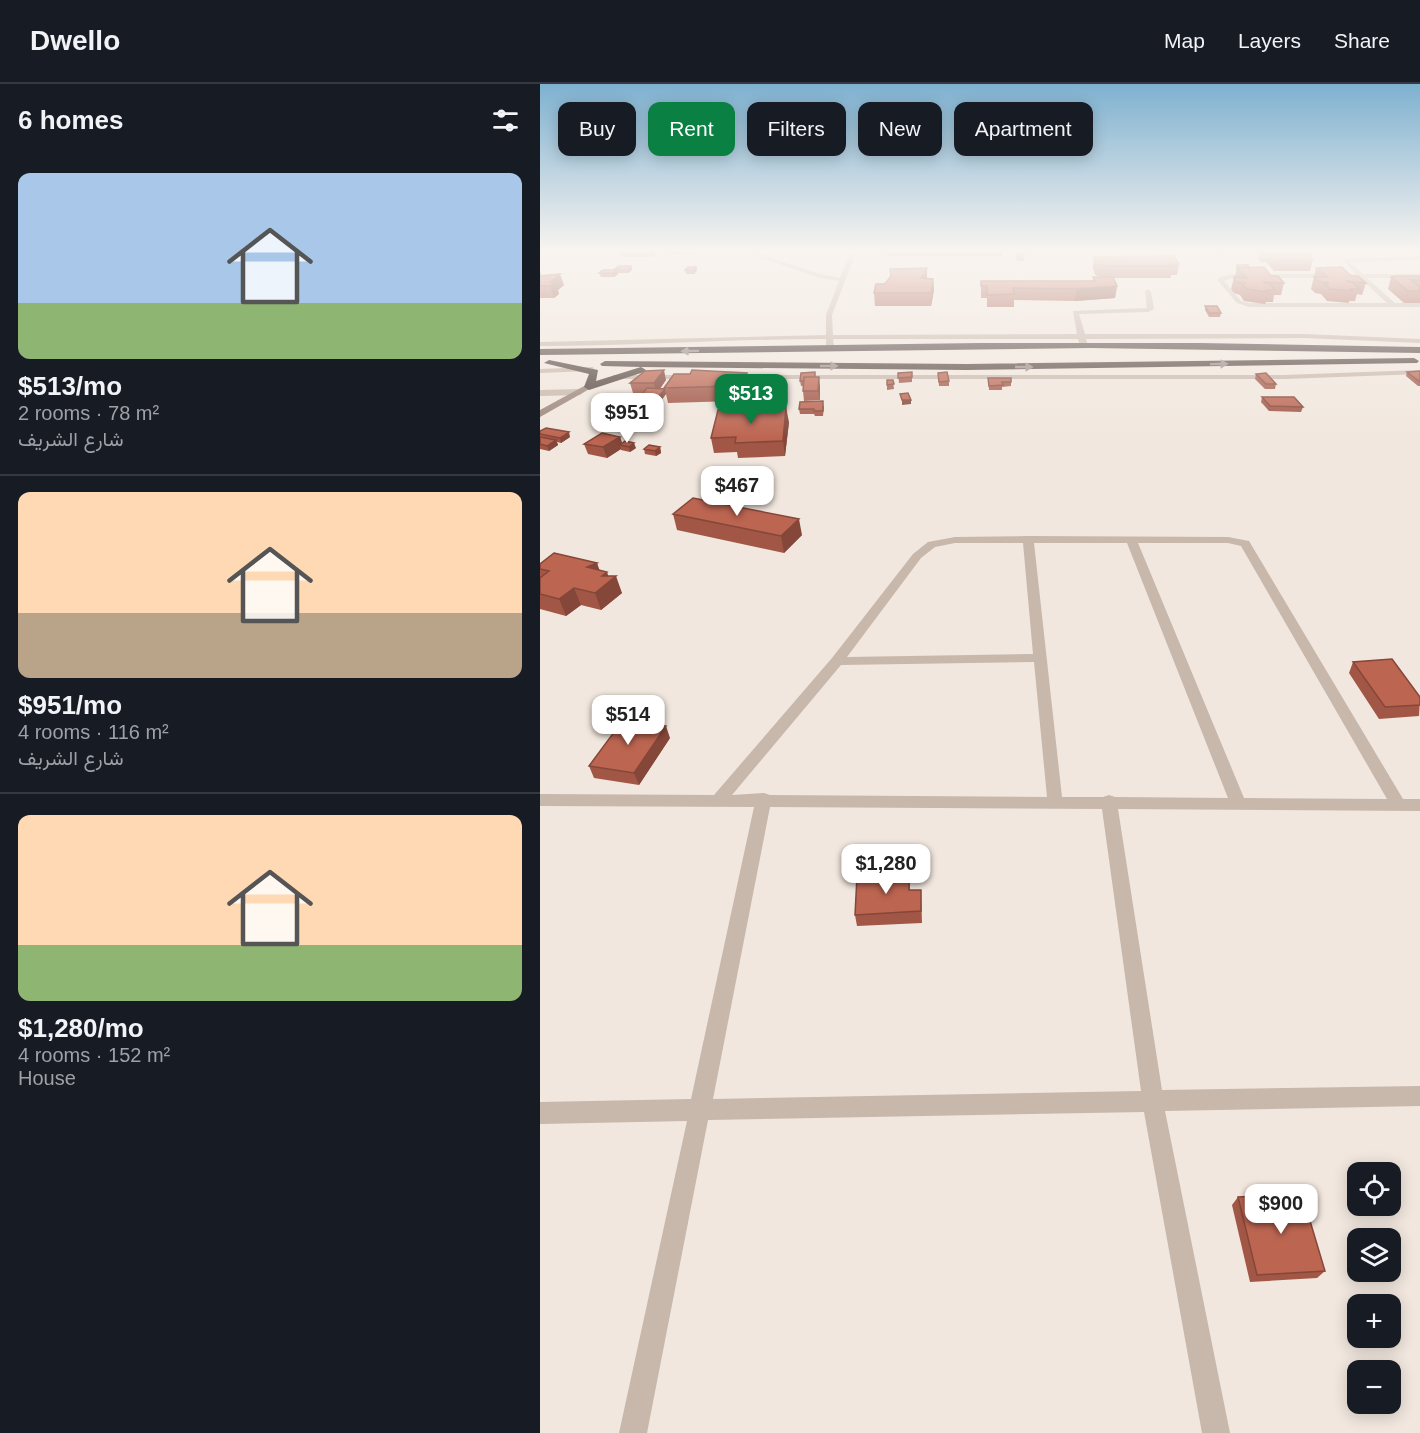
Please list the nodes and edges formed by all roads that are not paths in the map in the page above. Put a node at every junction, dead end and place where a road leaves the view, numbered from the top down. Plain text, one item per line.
1 (830, 313) edge
2 (1075, 313) edge
3 (830, 338) junction
4 (1082, 341) junction
5 (1420, 341) edge
6 (540, 344) edge
7 (963, 345) junction
8 (830, 349) junction
9 (1420, 350) edge
10 (540, 352) edge
11 (1420, 361) edge
12 (545, 363) edge
13 (1268, 363) junction
14 (679, 366) junction
15 (1077, 366) junction
16 (967, 367) junction
17 (590, 369) junction
18 (540, 370) edge
19 (1420, 372) edge
20 (616, 377) junction
21 (706, 377) edge
22 (717, 377) edge
23 (1284, 377) junction
24 (585, 389) junction
25 (540, 393) edge
26 (540, 414) edge
27 (1028, 539) junction
28 (1131, 539) junction
29 (1040, 658) junction
30 (837, 661) junction
31 (720, 799) junction
32 (764, 799) junction
33 (540, 800) edge
34 (1055, 801) junction
35 (1109, 801) junction
36 (1238, 803) junction
37 (1397, 803) junction
38 (1420, 805) edge
39 (1420, 1096) edge
40 (1154, 1103) junction
41 (700, 1110) junction
42 (540, 1113) edge
43 (633, 1433) edge
44 (1216, 1433) edge

1 - 3 street
2 - 4 street
3 - 4 street
3 - 6 street
3 - 8 street
4 - 5 street
4 - 7 highway
4 - 9 highway
4 - 15 highway
7 - 8 highway
7 - 16 highway
8 -> 10 highway
11 - 13 highway
12 - 14 highway
12 - 17 highway
15 -> 13 highway
13 - 23 street
14 -> 16 highway
14 - 20 highway
16 -> 15 highway
17 - 18 street
17 - 24 highway
19 - 23 street
20 - 21 street
20 - 24 highway
22 - 23 street
24 - 25 street
24 - 26 main road
27 - 28 street
27 - 29 street
27 - 30 street
28 - 36 street
28 - 37 street
29 - 30 street
29 - 34 street
30 - 31 street
31 - 32 street
31 - 33 street
32 - 34 street
32 - 41 street
34 - 35 street
35 - 36 street
35 - 40 street
36 - 37 street
37 - 38 street
39 - 40 street
40 - 41 street
40 - 44 street
41 - 42 street
41 - 43 street

